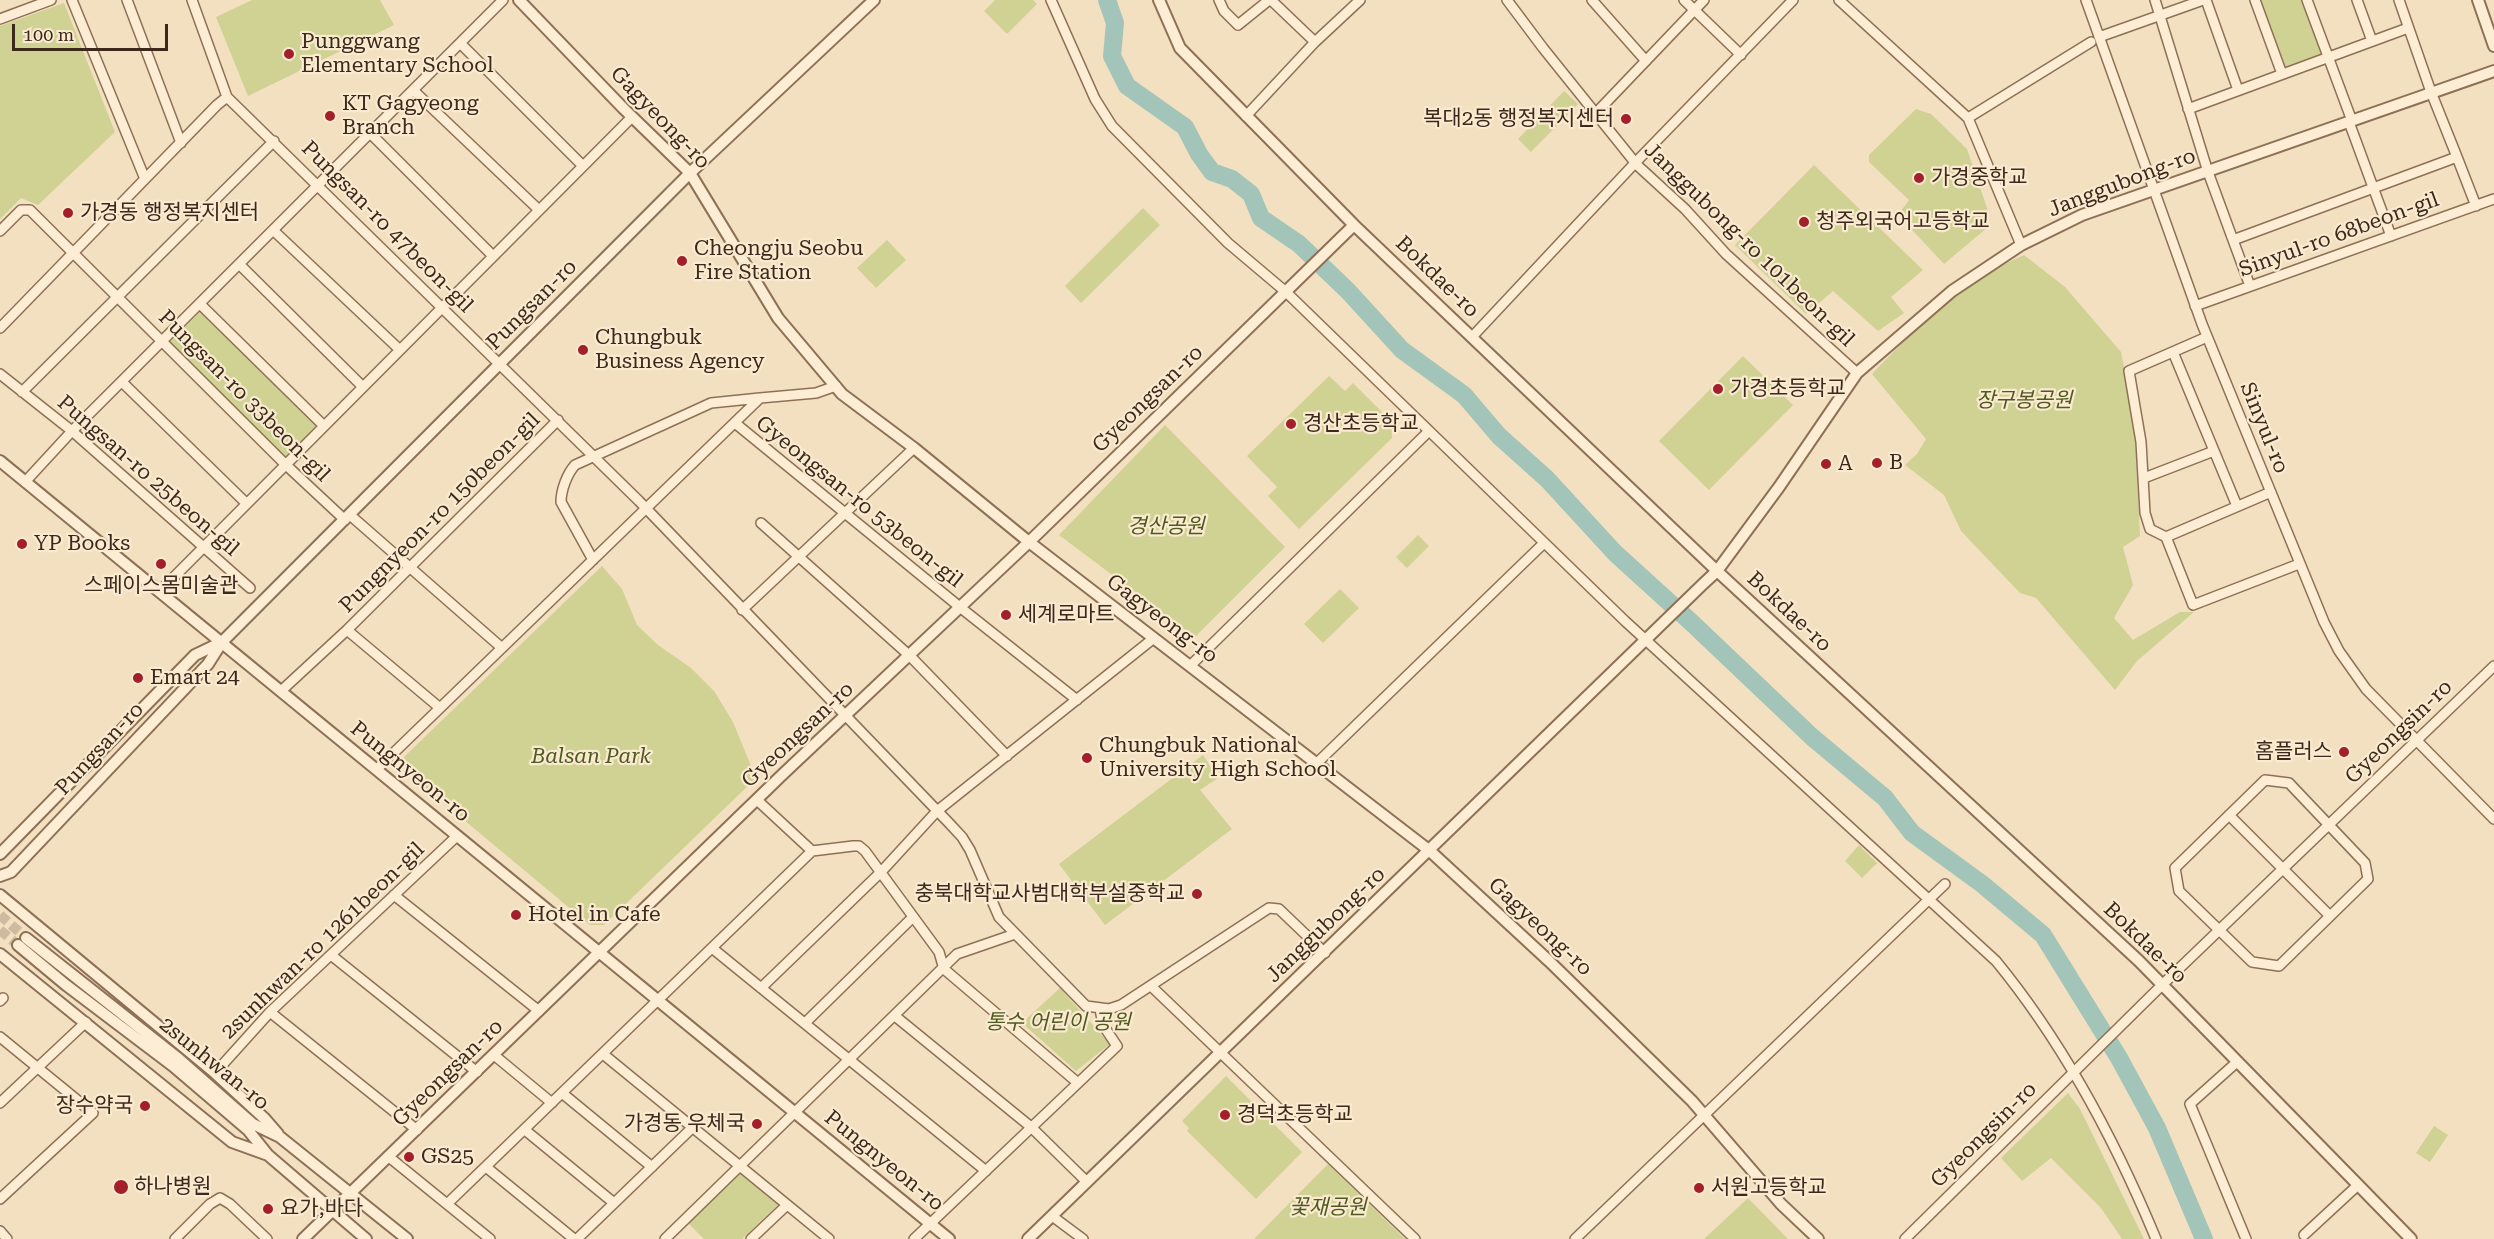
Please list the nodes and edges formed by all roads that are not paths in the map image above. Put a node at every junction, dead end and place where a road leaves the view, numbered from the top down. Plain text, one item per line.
1 (51, 0) edge
2 (72, 0) edge
3 (127, 0) edge
4 (192, 0) edge
5 (503, 0) edge
6 (519, 0) edge
7 (874, 0) edge
8 (1051, 0) edge
9 (1159, 0) edge
10 (1219, 0) edge
11 (1270, 0) edge
12 (1360, 0) edge
13 (1507, 0) edge
14 (1592, 0) edge
15 (1684, 0) edge
16 (1704, 0) edge
17 (1793, 0) edge
18 (1839, 0) edge
19 (2086, 0) edge
20 (2155, 0) edge
21 (2204, 0) edge
22 (2254, 0) edge
23 (2307, 0) edge
24 (2358, 0) edge
25 (2399, 0) edge
26 (2478, 0) edge
27 (1694, 10) junction
28 (2161, 16) junction
29 (0, 19) edge
30 (2408, 28) junction
31 (2095, 39) junction
32 (2372, 41) junction
33 (1315, 42) junction
34 (460, 43) junction
35 (2494, 46) edge
36 (1741, 56) junction
37 (2328, 58) junction
38 (1646, 61) junction
39 (2494, 71) edge
40 (2282, 74) junction
41 (412, 90) junction
42 (2238, 90) junction
43 (2431, 92) junction
44 (227, 97) junction
45 (2188, 109) junction
46 (1596, 113) junction
47 (1246, 116) junction
48 (632, 117) junction
49 (1968, 118) junction
50 (2350, 122) junction
51 (370, 134) junction
52 (274, 141) junction
53 (181, 142) junction
54 (2457, 157) junction
55 (1635, 163) junction
56 (583, 166) junction
57 (2208, 172) junction
58 (690, 173) junction
59 (145, 179) junction
60 (318, 185) junction
61 (2373, 188) junction
62 (2154, 189) junction
63 (2494, 199) edge
64 (2476, 206) junction
65 (539, 210) junction
66 (1354, 225) junction
67 (0, 231) edge
68 (274, 231) junction
69 (2391, 236) junction
70 (2233, 240) junction
71 (2021, 245) junction
72 (74, 253) junction
73 (493, 256) junction
74 (239, 264) junction
75 (2250, 286) junction
76 (1288, 290) junction
77 (119, 298) junction
78 (200, 304) junction
79 (442, 306) junction
80 (2195, 306) junction
81 (0, 328) edge
82 (1472, 337) junction
83 (2207, 337) junction
84 (162, 341) junction
85 (400, 350) junction
86 (2173, 352) junction
87 (500, 364) junction
88 (1857, 373) junction
89 (0, 374) edge
90 (122, 382) junction
91 (362, 386) junction
92 (836, 386) junction
93 (22, 392) junction
94 (760, 398) junction
95 (558, 420) junction
96 (735, 423) junction
97 (324, 425) junction
98 (72, 431) junction
99 (1428, 432) junction
100 (914, 448) junction
101 (2214, 451) junction
102 (595, 457) junction
103 (0, 462) edge
104 (285, 464) junction
105 (2144, 478) junction
106 (25, 482) junction
107 (2271, 492) junction
108 (246, 503) junction
109 (2237, 507) junction
110 (645, 510) junction
111 (844, 513) junction
112 (348, 517) junction
113 (761, 523) dead end
114 (2166, 537) junction
115 (1029, 542) junction
116 (1544, 543) junction
117 (203, 548) junction
118 (798, 556) junction
119 (593, 560) junction
120 (2299, 564) junction
121 (409, 567) junction
122 (1717, 571) junction
123 (250, 588) dead end
124 (160, 591) junction
125 (961, 608) junction
126 (742, 610) junction
127 (347, 630) junction
128 (1154, 638) junction
129 (1648, 640) junction
130 (222, 642) junction
131 (502, 648) junction
132 (910, 656) junction
133 (1191, 665) junction
134 (2494, 666) edge
135 (281, 691) junction
136 (1077, 700) junction
137 (440, 708) junction
138 (846, 716) junction
139 (2416, 741) junction
140 (1007, 756) junction
141 (1317, 763) junction
142 (376, 769) junction
143 (757, 800) junction
144 (937, 811) junction
145 (2229, 815) junction
146 (2494, 819) edge
147 (2329, 825) junction
148 (457, 836) junction
149 (812, 851) junction
150 (1430, 851) junction
151 (0, 854) edge
152 (2283, 869) junction
153 (881, 872) junction
154 (0, 876) edge
155 (1945, 885) dead end
156 (0, 895) edge
157 (394, 895) junction
158 (1929, 900) junction
159 (2330, 916) junction
160 (914, 917) junction
161 (2219, 930) junction
162 (1015, 934) junction
163 (712, 948) junction
164 (600, 953) junction
165 (1325, 953) junction
166 (0, 954) edge
167 (331, 955) junction
168 (944, 969) junction
169 (2162, 985) junction
170 (1151, 986) junction
171 (761, 988) junction
172 (658, 1001) junction
173 (1100, 1010) junction
174 (539, 1011) junction
175 (270, 1012) junction
176 (895, 1016) junction
177 (86, 1022) junction
178 (806, 1023) junction
179 (0, 1037) edge
180 (603, 1054) junction
181 (1221, 1054) junction
182 (494, 1055) junction
183 (849, 1060) junction
184 (2237, 1062) junction
185 (39, 1067) junction
186 (477, 1072) junction
187 (2074, 1072) junction
188 (215, 1073) junction
189 (1078, 1083) junction
190 (562, 1093) junction
191 (0, 1103) edge
192 (552, 1104) junction
193 (794, 1113) junction
194 (1704, 1115) junction
195 (693, 1127) junction
196 (1031, 1127) junction
197 (417, 1130) junction
198 (525, 1130) junction
199 (280, 1137) junction
200 (268, 1155) junction
201 (389, 1157) junction
202 (740, 1166) junction
203 (486, 1167) junction
204 (652, 1167) junction
205 (986, 1171) junction
206 (1087, 1182) junction
207 (2358, 1185) junction
208 (351, 1194) junction
209 (0, 1199) edge
210 (614, 1203) junction
211 (447, 1204) junction
212 (787, 1205) junction
213 (332, 1212) junction
214 (1052, 1216) junction
215 (930, 1224) junction
216 (0, 1232) edge
217 (2304, 1238) edge
218 (7, 1239) edge
219 (175, 1239) edge
220 (267, 1239) edge
221 (303, 1239) edge
222 (366, 1239) edge
223 (407, 1239) edge
224 (490, 1239) edge
225 (576, 1239) edge
226 (665, 1239) edge
227 (751, 1239) edge
228 (829, 1239) edge
229 (914, 1239) edge
230 (949, 1239) edge
231 (1028, 1239) edge
232 (1083, 1239) edge
233 (1415, 1239) edge
234 (1575, 1239) edge
235 (1818, 1239) edge
236 (1905, 1239) edge
237 (2156, 1239) edge
238 (2246, 1239) edge
239 (2411, 1239) edge

1 - 29 street
2 - 59 street
3 - 53 street
4 - 44 street, Pungsan-ro 47beon-gil
5 - 34 street
6 - 48 street, Gagyeong-ro
7 - 58 street, Pungsan-ro
8 - 76 street
9 - 47 street, Bokdae-ro
10 - 11 street
11 - 33 street
12 - 33 street
13 - 46 street, Janggubong-ro 101beon-gil
14 - 38 street
15 - 27 street
16 - 27 street
17 - 36 street
18 - 49 street
19 - 31 street, Sinyul-ro
20 - 28 street
21 - 28 street
21 - 42 street
22 - 40 street
23 - 37 street
24 - 32 street
25 - 30 street
26 - 35 street
27 - 36 street
27 - 38 street
28 - 31 street
28 - 45 street
30 - 32 street
30 - 43 street
31 - 49 street
31 - 62 street, Sinyul-ro
32 - 37 street
33 - 47 street
34 - 41 street
34 - 56 street
36 - 55 street
37 - 40 street
37 - 50 street
38 - 46 street
39 - 43 street, Janggubong-ro
40 - 42 street
41 - 51 street
41 - 65 street
42 - 45 street
43 - 50 street, Janggubong-ro
43 - 54 street
44 - 52 street, Pungsan-ro 47beon-gil
44 - 53 street
45 - 57 street
46 - 55 street, Janggubong-ro 101beon-gil
47 - 66 street, Bokdae-ro
48 - 56 street
48 - 58 street, Gagyeong-ro
49 - 71 street
50 - 57 street, Janggubong-ro
50 - 61 street
51 - 60 street
51 - 73 street
52 - 60 street, Pungsan-ro 47beon-gil
52 - 77 street, Pungsan-ro 47beon-gil
53 - 59 street
54 - 61 street
54 - 64 street
55 - 82 street
55 - 88 street, Janggubong-ro 101beon-gil
56 - 65 street
57 - 62 street, Janggubong-ro
57 - 70 street
58 - 87 street, Pungsan-ro
58 - 92 street, Gagyeong-ro
59 - 72 street
60 - 68 street
60 - 79 street, Pungsan-ro 47beon-gil
61 - 69 street
61 - 70 street
62 - 71 street, Janggubong-ro
62 - 80 street, Sinyul-ro
63 - 64 street, Sinyul-ro 68beon-gil
64 - 69 street, Sinyul-ro 68beon-gil
65 - 73 street
66 - 76 street, Gyeongsan-ro
66 - 82 street, Bokdae-ro
67 - 72 street
68 - 74 street
68 - 85 street
69 - 75 street, Sinyul-ro 68beon-gil
70 - 75 street
71 - 88 street, Janggubong-ro
72 - 77 street, Pungsan-ro 33beon-gil
72 - 81 street
73 - 79 street
74 - 78 street
74 - 91 street
75 - 80 street, Sinyul-ro 68beon-gil
76 - 99 street
76 - 115 street, Gyeongsan-ro
77 - 84 street, Pungsan-ro 33beon-gil
77 - 93 street, Pungsan-ro 25beon-gil
78 - 84 street
78 - 97 street
79 - 85 street
79 - 87 street, Pungsan-ro 47beon-gil
80 - 83 street, Sinyul-ro
82 - 122 street, Bokdae-ro
83 - 86 street
83 - 107 street, Sinyul-ro
84 - 90 street
84 - 104 street, Pungsan-ro 33beon-gil
85 - 91 street
86 - 101 street
86 - 105 street
87 - 95 street, Pungsan-ro 47beon-gil
87 - 112 street, Pungsan-ro
88 - 122 street, Janggubong-ro
89 - 93 street, Pungsan-ro 25beon-gil
90 - 98 street
90 - 108 street
91 - 97 street
92 - 94 street
92 - 100 street, Gagyeong-ro
93 - 98 street, Pungsan-ro 25beon-gil
94 - 96 street
94 - 102 street
95 - 102 street, Pungsan-ro 47beon-gil
95 - 121 street, Pungnyeon-ro 150beon-gil
96 - 110 street
96 - 111 street, Gyeongsan-ro 53beon-gil
97 - 104 street
98 - 106 street
98 - 117 street, Pungsan-ro 25beon-gil
99 - 116 street
99 - 133 street
100 - 111 street
100 - 115 street, Gagyeong-ro
101 - 105 street
101 - 109 street
102 - 110 street, Pungsan-ro 47beon-gil
102 - 119 street
103 - 106 street, Pungnyeon-ro
104 - 108 street
104 - 112 street, Pungsan-ro 33beon-gil
105 - 114 street
106 - 124 street, Pungnyeon-ro
107 - 109 street
107 - 120 street, Sinyul-ro
108 - 117 street
109 - 114 street
110 - 119 street
110 - 126 street, Pungsan-ro 47beon-gil
111 - 118 street
111 - 125 street, Gyeongsan-ro 53beon-gil
112 - 121 street, Pungsan-ro 33beon-gil
112 - 130 street, Pungsan-ro
113 - 118 street
114 - 120 street
115 - 125 street, Gyeongsan-ro
115 - 128 street, Gagyeong-ro
116 - 129 street
116 - 141 street
117 - 123 street, Pungsan-ro 25beon-gil
117 - 124 street
118 - 126 street
118 - 132 street
119 - 131 street
120 - 139 street, Sinyul-ro
121 - 127 street, Pungnyeon-ro 150beon-gil
121 - 131 street, Pungsan-ro 33beon-gil
122 - 129 street, Janggubong-ro
122 - 169 street, Bokdae-ro
124 - 130 street, Pungnyeon-ro
125 - 132 street, Gyeongsan-ro
125 - 136 street, Gyeongsan-ro 53beon-gil
126 - 138 street, Pungsan-ro 47beon-gil
127 - 135 street, Pungnyeon-ro 150beon-gil
127 - 137 street, Pungnyeon-ro 150beon-gil
128 - 133 street, Gagyeong-ro
128 - 136 street
129 - 150 street, Janggubong-ro
129 - 158 street
130 - 135 street, Pungnyeon-ro
130 - 151 street, Pungsan-ro
130 - 154 street, Pungsan-ro
131 - 137 street
132 - 138 street, Gyeongsan-ro
132 - 140 street
133 - 141 street, Gagyeong-ro
134 - 139 street, Gyeongsin-ro
135 - 142 street, Pungnyeon-ro
136 - 140 street
137 - 142 street
138 - 143 street, Gyeongsan-ro
138 - 144 street, Pungsan-ro 47beon-gil
139 - 146 street, Sinyul-ro
139 - 147 street, Gyeongsin-ro
140 - 144 street
141 - 150 street, Gagyeong-ro
142 - 148 street, Pungnyeon-ro
143 - 149 street
143 - 164 street, Gyeongsan-ro
144 - 153 street
144 - 162 street, Pungsan-ro 47beon-gil
145 - 147 street
145 - 152 street
145 - 161 street
147 - 152 street, Gyeongsin-ro
147 - 159 street
148 - 157 street, 2sunhwan-ro 1261beon-gil
148 - 164 street, Pungnyeon-ro
149 - 153 street
149 - 163 street
150 - 165 street, Janggubong-ro
150 - 194 street, Gagyeong-ro
152 - 159 street
152 - 161 street, Gyeongsin-ro
153 - 160 street
153 - 171 street
155 - 158 street
156 - 188 street
157 - 167 street, 2sunhwan-ro 1261beon-gil
157 - 174 street
158 - 187 street
158 - 194 street
159 - 161 street
160 - 168 street
160 - 178 street
161 - 169 street, Gyeongsin-ro
162 - 168 street
162 - 173 street, Pungsan-ro 47beon-gil
163 - 171 street
163 - 172 street
164 - 172 street, Pungnyeon-ro
164 - 174 street, Gyeongsan-ro
165 - 170 street
165 - 181 street, Janggubong-ro
166 - 177 street
167 - 175 street, 2sunhwan-ro 1261beon-gil
167 - 186 street
168 - 176 street
168 - 189 street
169 - 184 street, Bokdae-ro
169 - 187 street, Gyeongsin-ro
170 - 173 street
170 - 181 street
171 - 178 street
172 - 180 street
172 - 193 street, Pungnyeon-ro
173 - 189 street
174 - 182 street, Gyeongsan-ro
175 - 188 street, 2sunhwan-ro 1261beon-gil
175 - 197 street
176 - 183 street
176 - 196 street
177 - 185 street
177 - 200 street
178 - 183 street
179 - 185 street
180 - 190 street
180 - 195 street
181 - 206 street, Janggubong-ro
181 - 233 street
182 - 186 street, Gyeongsan-ro
182 - 192 street
183 - 193 street
183 - 205 street
184 - 207 street, Bokdae-ro
184 - 238 street
185 - 191 street
185 - 209 street
186 - 197 street, Gyeongsan-ro
187 - 236 street, Gyeongsin-ro
187 - 237 street
188 - 199 street
189 - 196 street
190 - 192 street
190 - 204 street
192 - 198 street
193 - 202 street, Pungnyeon-ro
193 - 215 street, Pungnyeon-ro
194 - 234 street
194 - 235 street, Gagyeong-ro
195 - 202 street
195 - 204 street
196 - 205 street
196 - 206 street
197 - 201 street, Gyeongsan-ro
198 - 203 street
198 - 210 street
199 - 200 street, 2sunhwan-ro
199 - 208 street, 2sunhwan-ro
200 - 213 street, 2sunhwan-ro
201 - 208 street, Gyeongsan-ro
201 - 211 street
202 - 212 street
202 - 226 street, Pungnyeon-ro
203 - 211 street
203 - 225 street
204 - 210 street
205 - 215 street
206 - 214 street, Janggubong-ro
207 - 217 street
207 - 239 street, Bokdae-ro
208 - 213 street, Gyeongsan-ro
208 - 223 street, 2sunhwan-ro
210 - 225 street
211 - 224 street
212 - 227 street
212 - 228 street
213 - 221 street, Gyeongsan-ro
213 - 222 street, 2sunhwan-ro
214 - 231 street, Janggubong-ro
214 - 232 street
215 - 229 street
215 - 230 street, Pungnyeon-ro
216 - 218 street
219 - 220 street

